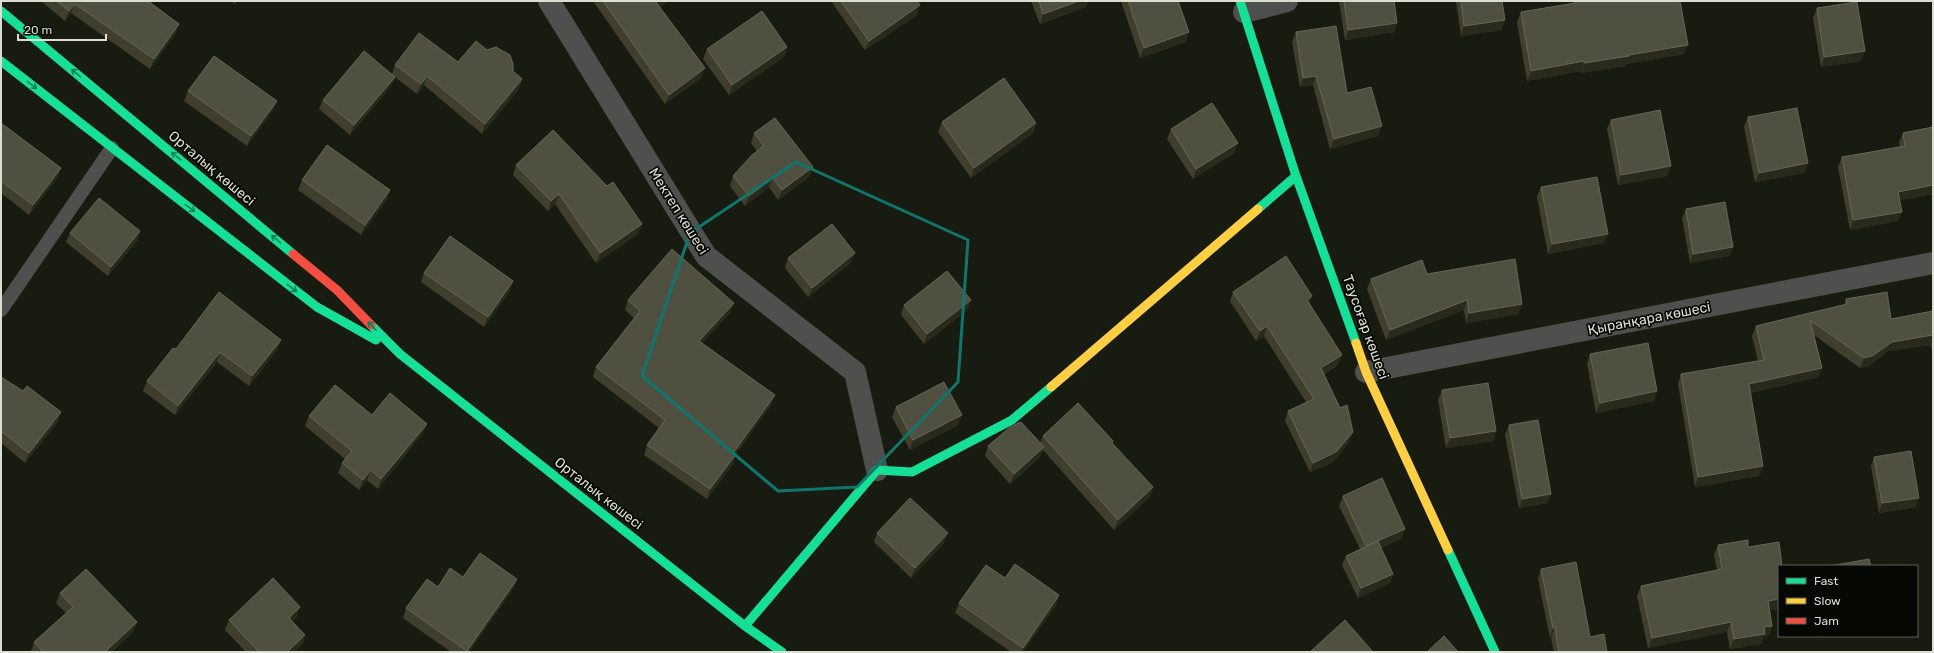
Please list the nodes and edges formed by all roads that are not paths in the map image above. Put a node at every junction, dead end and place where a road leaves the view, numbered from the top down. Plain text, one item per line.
1 (549, 1) edge
2 (1287, 1) edge
3 (1242, 6) edge
4 (1, 11) edge
5 (1, 61) edge
6 (112, 148) junction
7 (1296, 176) junction
8 (1933, 263) edge
9 (1, 310) edge
10 (400, 354) junction
11 (1366, 372) junction
12 (878, 470) junction
13 (745, 626) junction
14 (782, 652) edge
15 (1495, 652) edge

1 - 12 street, Мектеп көшесі
2 - 3 street
3 - 7 main road, Тауcоғар көшесі
10 -> 4 main road, Орталық көшесі
5 -> 6 main road, Орталық көшесі
6 - 9 lane
6 -> 10 main road, Орталық көшесі
7 - 11 main road, Тауcоғар көшесі
7 - 12 main road
8 - 11 street, Қыранқара көшесі
10 - 13 main road, Орталық көшесі
11 - 15 main road, Тауcоғар көшесі
12 - 13 main road
13 - 14 main road, Орталық көшесі

